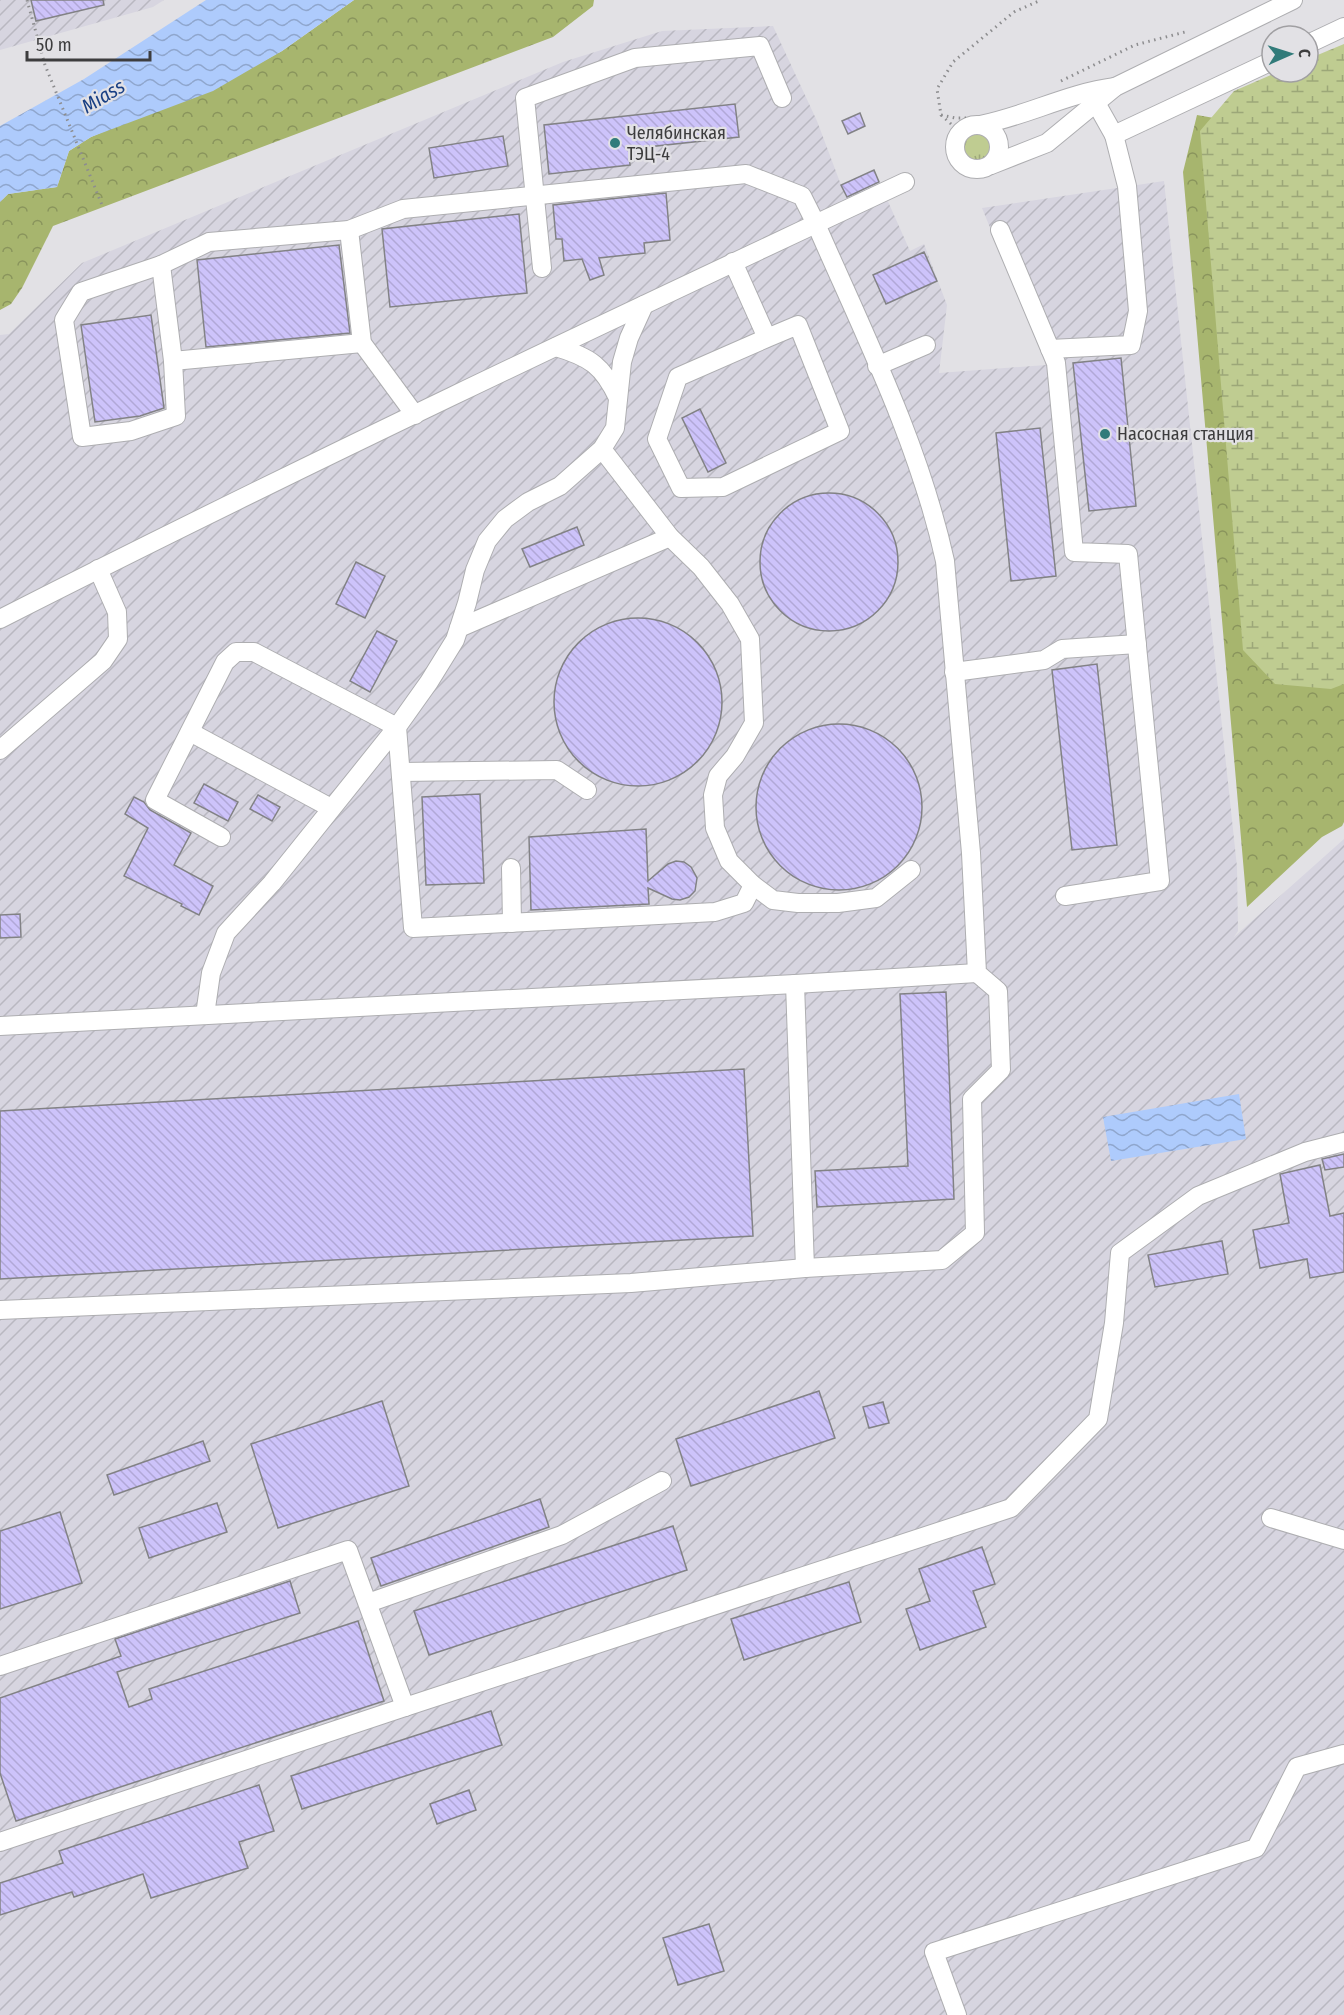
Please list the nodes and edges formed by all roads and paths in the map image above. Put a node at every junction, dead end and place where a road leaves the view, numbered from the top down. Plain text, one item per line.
1 (27, 0) edge
2 (1041, 0) edge
3 (1293, 0) edge
4 (1344, 27) edge
5 (1189, 31) dead end
6 (1320, 38) edge
7 (1260, 67) edge
8 (1061, 81) dead end
9 (1115, 87) junction
10 (782, 98) dead end
11 (1096, 103) junction
12 (941, 115) junction
13 (969, 125) junction
14 (1114, 135) junction
15 (991, 165) junction
16 (905, 182) dead end
17 (534, 195) junction
18 (102, 205) dead end
19 (816, 224) junction
20 (349, 230) junction
21 (1000, 230) dead end
22 (733, 262) junction
23 (161, 266) junction
24 (542, 268) dead end
25 (644, 305) junction
26 (767, 338) junction
27 (362, 343) junction
28 (926, 345) dead end
29 (556, 347) junction
30 (1050, 349) junction
31 (173, 362) junction
32 (878, 366) junction
33 (619, 399) junction
34 (415, 415) junction
35 (602, 449) junction
36 (670, 537) junction
37 (98, 569) junction
38 (0, 619) edge
39 (459, 628) junction
40 (1137, 644) junction
41 (954, 672) junction
42 (397, 727) junction
43 (190, 732) junction
44 (0, 750) edge
45 (400, 772) junction
46 (587, 790) dead end
47 (331, 808) junction
48 (221, 837) dead end
49 (512, 868) dead end
50 (911, 870) dead end
51 (753, 885) junction
52 (1065, 896) dead end
53 (512, 923) junction
54 (977, 973) junction
55 (795, 984) junction
56 (205, 1015) junction
57 (0, 1026) edge
58 (1344, 1142) edge
59 (805, 1268) junction
60 (0, 1310) edge
61 (662, 1481) dead end
62 (1271, 1518) dead end
63 (1344, 1540) edge
64 (368, 1603) junction
65 (0, 1666) edge
66 (405, 1707) junction
67 (1344, 1754) edge
68 (0, 1842) edge
69 (957, 2015) edge

1 - 18 path
2 - 12 path
3 - 9 street
4 - 6 street
5 - 8 path
7 - 14 street
9 - 11 street
9 - 13 street
10 - 17 street
11 - 14 street
11 - 15 street
12 - 13 path
12 - 13 path
13 - 15 street
13 - 15 street
14 - 30 street
16 - 19 street
17 - 19 street
17 - 20 street
17 - 24 street
19 - 22 street
19 - 32 street
20 - 23 street
20 - 27 street
21 - 30 street
22 - 25 street
22 - 26 street
23 - 31 street
23 - 31 street
25 - 29 street
25 - 33 street
26 - 26 street
27 - 31 street
27 - 34 street
28 - 32 street
29 - 33 street
29 - 34 street
30 - 40 street
32 - 41 street
33 - 35 street
34 - 37 street
35 - 36 street
35 - 39 street
36 - 39 street
36 - 51 street
37 - 38 street
37 - 44 street
39 - 42 street
40 - 41 street
40 - 52 street
41 - 54 street
42 - 43 street
42 - 45 street
42 - 47 street
43 - 47 street
43 - 48 street
45 - 46 street
45 - 53 street
47 - 56 street
49 - 53 street
50 - 51 street
51 - 53 street
54 - 55 street
54 - 59 street
55 - 56 street
55 - 59 street
56 - 57 street
58 - 66 street
59 - 60 street
61 - 64 street
62 - 63 street
64 - 65 street
64 - 66 street
66 - 68 street
67 - 69 street

